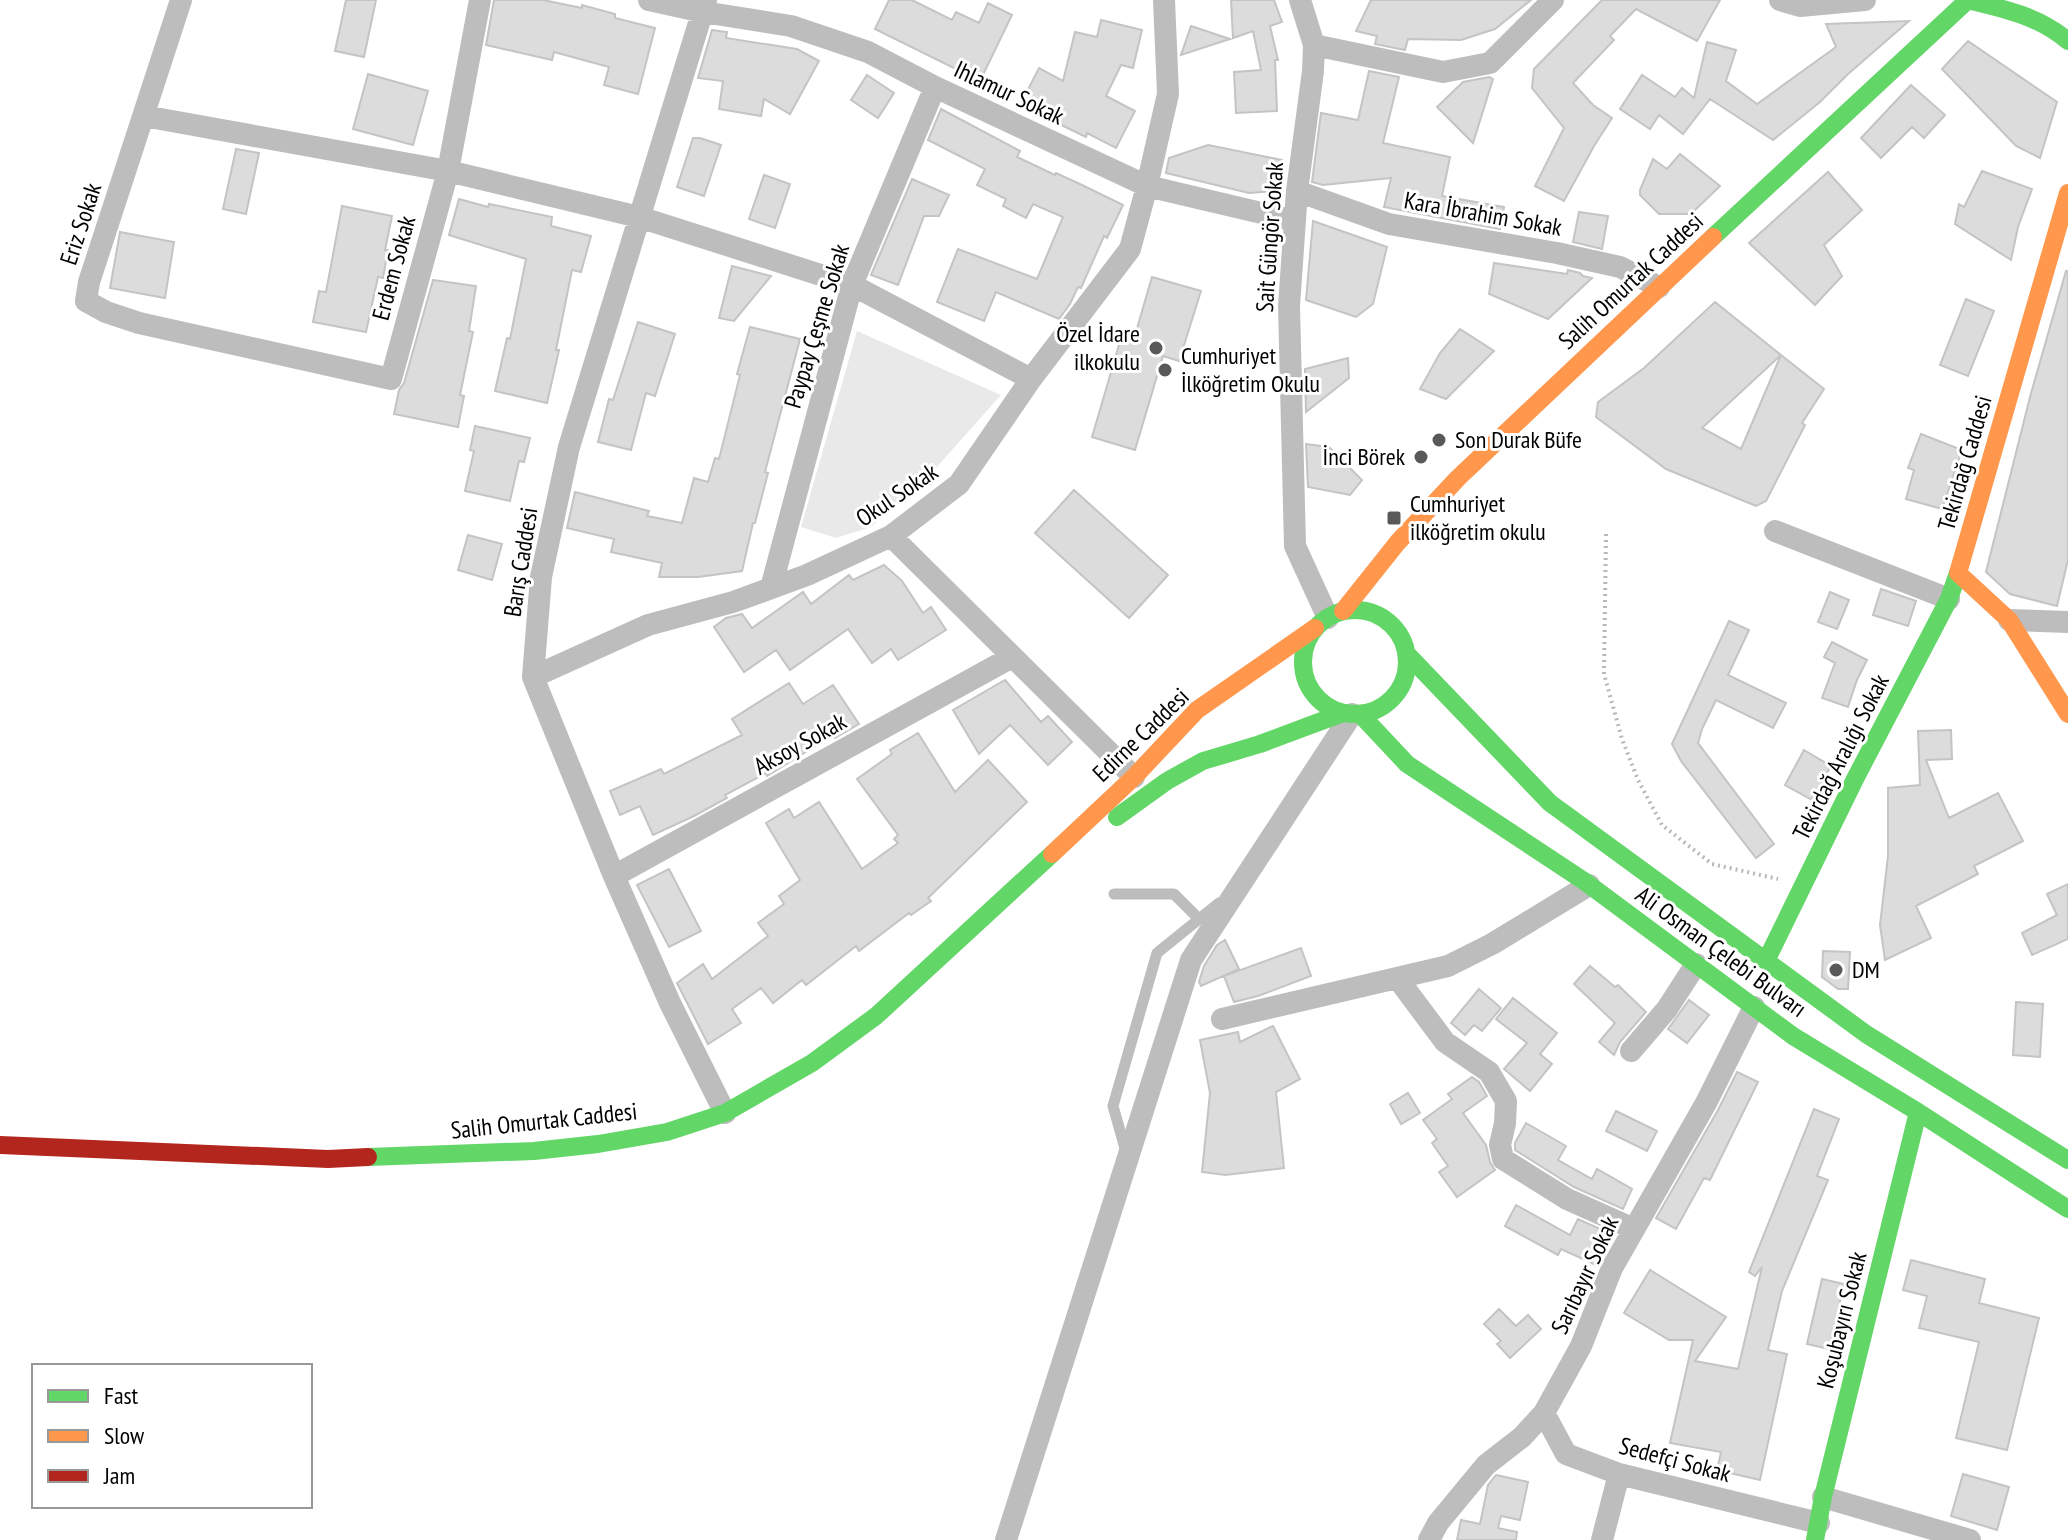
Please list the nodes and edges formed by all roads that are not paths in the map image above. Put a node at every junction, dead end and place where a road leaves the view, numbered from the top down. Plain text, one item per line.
1 (181, 0) edge
2 (480, 0) edge
3 (649, 0) edge
4 (1164, 0) edge
5 (1300, 0) edge
6 (1553, 0) edge
7 (1780, 0) edge
8 (1865, 0) edge
9 (1952, 0) edge
10 (1968, 0) edge
11 (704, 6) edge
12 (2068, 41) edge
13 (1314, 45) junction
14 (935, 87) junction
15 (144, 116) junction
16 (448, 171) junction
17 (1147, 186) junction
18 (1297, 191) junction
19 (2068, 193) edge
20 (639, 217) junction
21 (1295, 221) junction
22 (2064, 222) edge
23 (852, 285) junction
24 (1659, 287) junction
25 (391, 379) joint
26 (1031, 379) junction
27 (1775, 531) dead end
28 (891, 536) junction
29 (1958, 573) junction
30 (771, 588) junction
31 (1949, 599) junction
32 (2066, 615) edge
33 (1329, 619) junction
34 (2009, 620) junction
35 (1406, 653) junction
36 (1012, 657) junction
37 (533, 677) junction
38 (1352, 714) junction
39 (2068, 714) edge
40 (1134, 777) junction
41 (614, 876) junction
42 (1589, 885) junction
43 (1239, 888) junction
44 (1012, 892) junction
45 (1114, 894) dead end
46 (1199, 919) junction
47 (1696, 964) junction
48 (1398, 979) junction
49 (1756, 987) junction
50 (1222, 1019) dead end
51 (1631, 1051) dead end
52 (1918, 1112) junction
53 (725, 1113) junction
54 (0, 1145) edge
55 (1128, 1158) junction
56 (2068, 1160) edge
57 (2068, 1209) edge
58 (1634, 1229) junction
59 (1544, 1413) junction
60 (1619, 1474) junction
61 (1823, 1497) junction
62 (1817, 1532) edge
63 (1006, 1540) edge
64 (1429, 1540) edge
65 (1602, 1540) edge
66 (1970, 1540) edge

1 - 15 street, Eriz Sokak
2 - 16 street, Erdem Sokak
3 - 11 street, Ihlamur Sokak
4 - 17 street, Okul Sokak
5 - 13 street, Sait Güngör Sokak
6 - 13 street
7 - 8 street
9 - 10 street
10 - 12 main road
10 - 24 main road, Salih Omurtak Caddesi
11 - 14 street, Ihlamur Sokak
11 - 20 street, Barış Caddesi
13 - 18 street, Sait Güngör Sokak
14 - 17 street, Ihlamur Sokak
14 - 23 street, Paypay Çeşme Sokak
15 - 16 street
15 - 25 street, Eriz Sokak
16 - 20 street
16 - 25 street, Erdem Sokak
17 - 21 street, Ihlamur Sokak
17 - 26 street, Okul Sokak
18 - 21 street, Sait Güngör Sokak
18 - 24 street, Kara İbrahim Sokak
19 - 22 main road, Tekirdağ Caddesi
20 - 23 street
20 - 37 street, Barış Caddesi
21 - 33 street, Sait Güngör Sokak
22 - 29 main road, Tekirdağ Caddesi
23 - 26 street
23 - 30 street, Paypay Çeşme Sokak
24 - 33 main road, Salih Omurtak Caddesi
26 - 28 street, Okul Sokak
27 - 31 street
28 - 30 street, Okul Sokak
28 - 36 street
29 - 31 main road, Tekirdağ Aralığı Sokak
29 - 34 main road
30 - 37 street, Okul Sokak
31 - 49 main road, Tekirdağ Aralığı Sokak
32 - 34 street
33 - 35 main road
33 - 38 main road
33 - 40 main road, Edirne Caddesi
34 - 39 main road
35 - 38 main road
35 - 49 main road, Ali Osman Çelebi Bulvarı
36 - 40 street
36 - 41 street, Aksoy Sokak
37 - 41 street, Barış Caddesi
38 - 42 main road, Ali Osman Çelebi Bulvarı
38 - 43 street
38 - 44 main road
40 - 44 main road, Edirne Caddesi
41 - 53 street, Barış Caddesi
42 - 47 main road, Ali Osman Çelebi Bulvarı
42 - 48 street
43 - 46 lane
43 - 55 street
44 - 53 main road, Salih Omurtak Caddesi
45 - 46 lane
46 - 55 lane
47 - 49 main road, Ali Osman Çelebi Bulvarı
47 - 51 street
48 - 50 street
48 - 58 street
49 - 52 main road, Ali Osman Çelebi Bulvarı
49 - 56 main road, Ali Osman Çelebi Bulvarı
49 - 58 street, Sarıbayır Sokak
52 - 57 main road, Ali Osman Çelebi Bulvarı
52 - 61 main road, Koşubayırı Sokak
53 - 54 main road, Salih Omurtak Caddesi
55 - 63 street
58 - 59 street, Sarıbayır Sokak
59 - 60 street, Sedefçi Sokak
59 - 64 street, Sarıbayır Sokak
60 - 62 street, Sedefçi Sokak
60 - 65 street
61 - 62 main road, Koşubayırı Sokak
61 - 66 street

